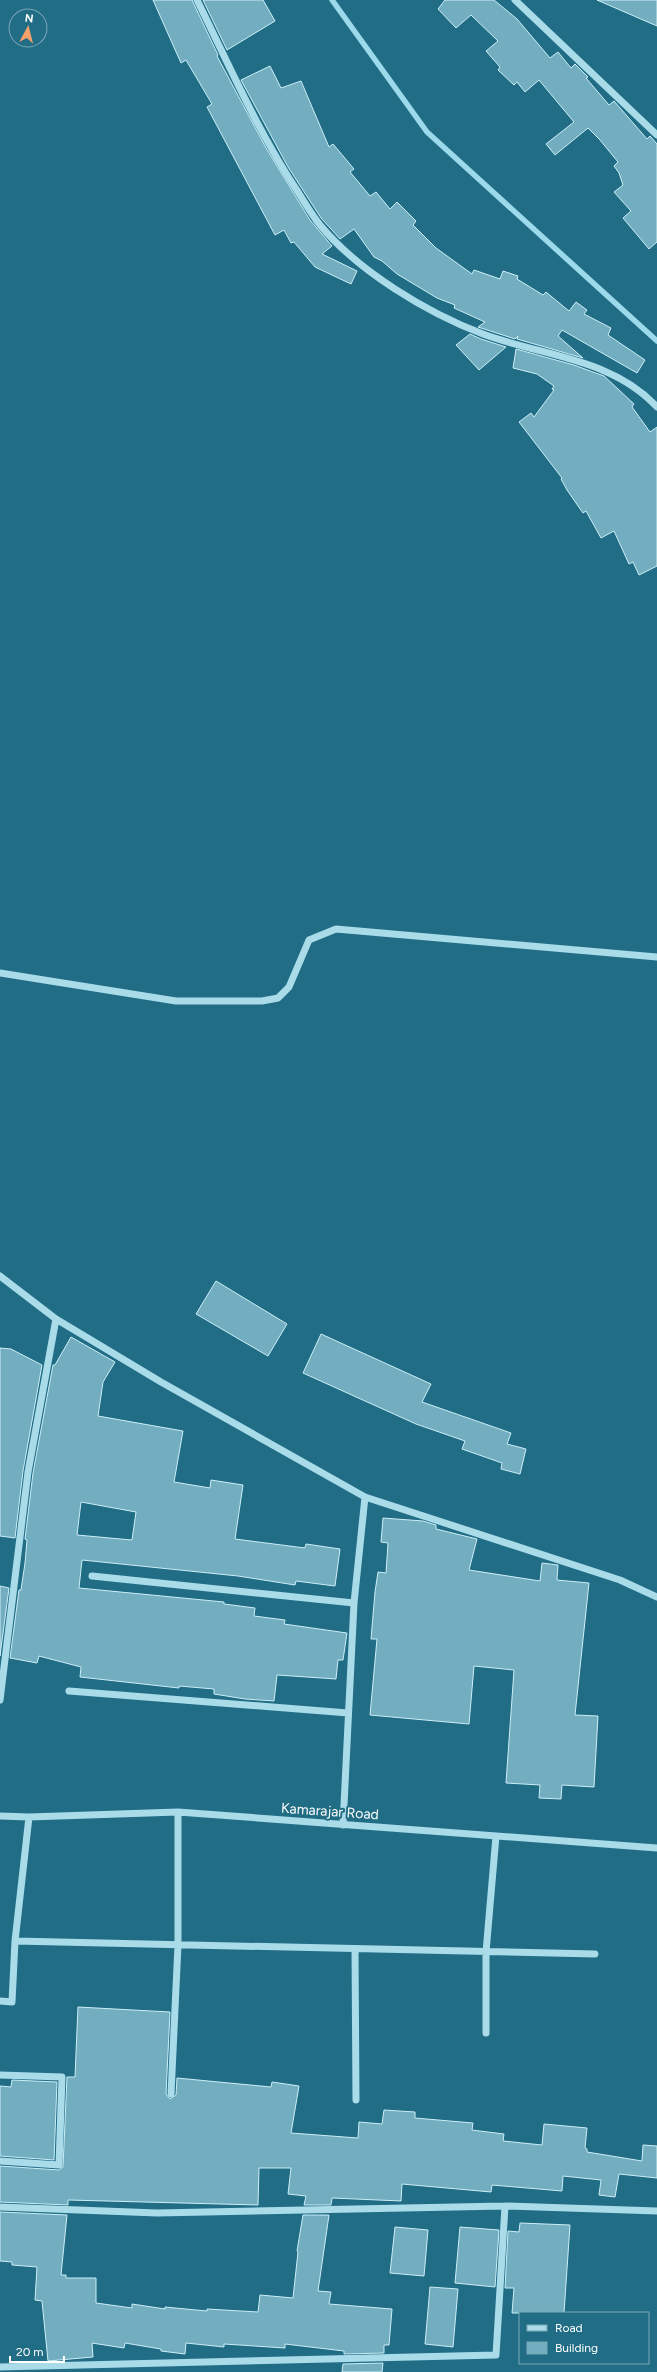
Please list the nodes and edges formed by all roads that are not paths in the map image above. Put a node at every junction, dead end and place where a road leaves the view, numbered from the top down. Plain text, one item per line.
1 (196, 0) edge
2 (515, 0) edge
3 (657, 136) edge
4 (657, 407) edge
5 (657, 957) edge
6 (0, 973) edge
7 (0, 1276) edge
8 (56, 1319) junction
9 (365, 1497) junction
10 (92, 1576) dead end
11 (657, 1597) edge
12 (354, 1603) junction
13 (69, 1691) dead end
14 (0, 1700) edge
15 (348, 1713) junction
16 (178, 1812) junction
17 (0, 1816) edge
18 (29, 1817) junction
19 (343, 1825) junction
20 (496, 1836) junction
21 (657, 1848) edge
22 (15, 1941) junction
23 (178, 1945) junction
24 (355, 1949) junction
25 (486, 1952) junction
26 (595, 1954) dead end
27 (0, 2001) edge
28 (486, 2033) dead end
29 (0, 2075) edge
30 (171, 2094) dead end
31 (356, 2100) dead end
32 (0, 2161) edge
33 (505, 2206) junction
34 (0, 2207) edge
35 (657, 2210) edge
36 (0, 2367) edge

1 - 4 street
2 - 3 street
5 - 6 street
7 - 8 street
8 - 9 street
8 - 14 street
9 - 11 street
9 - 12 street
10 - 12 street
12 - 15 street
13 - 15 street
15 - 19 street
16 - 18 street, Kamarajar Road
16 - 19 street, Kamarajar Road
16 - 23 street
17 - 18 street, Kamarajar Road
18 - 22 street
19 - 20 street, Kamarajar Road
20 - 21 street, Kamarajar Road
20 - 25 street
22 - 23 street
22 - 27 street
23 - 24 street
23 - 30 street
24 - 25 street
24 - 31 street
25 - 26 street
25 - 28 street
29 - 32 street
33 - 34 street
33 - 35 street
33 - 36 street

